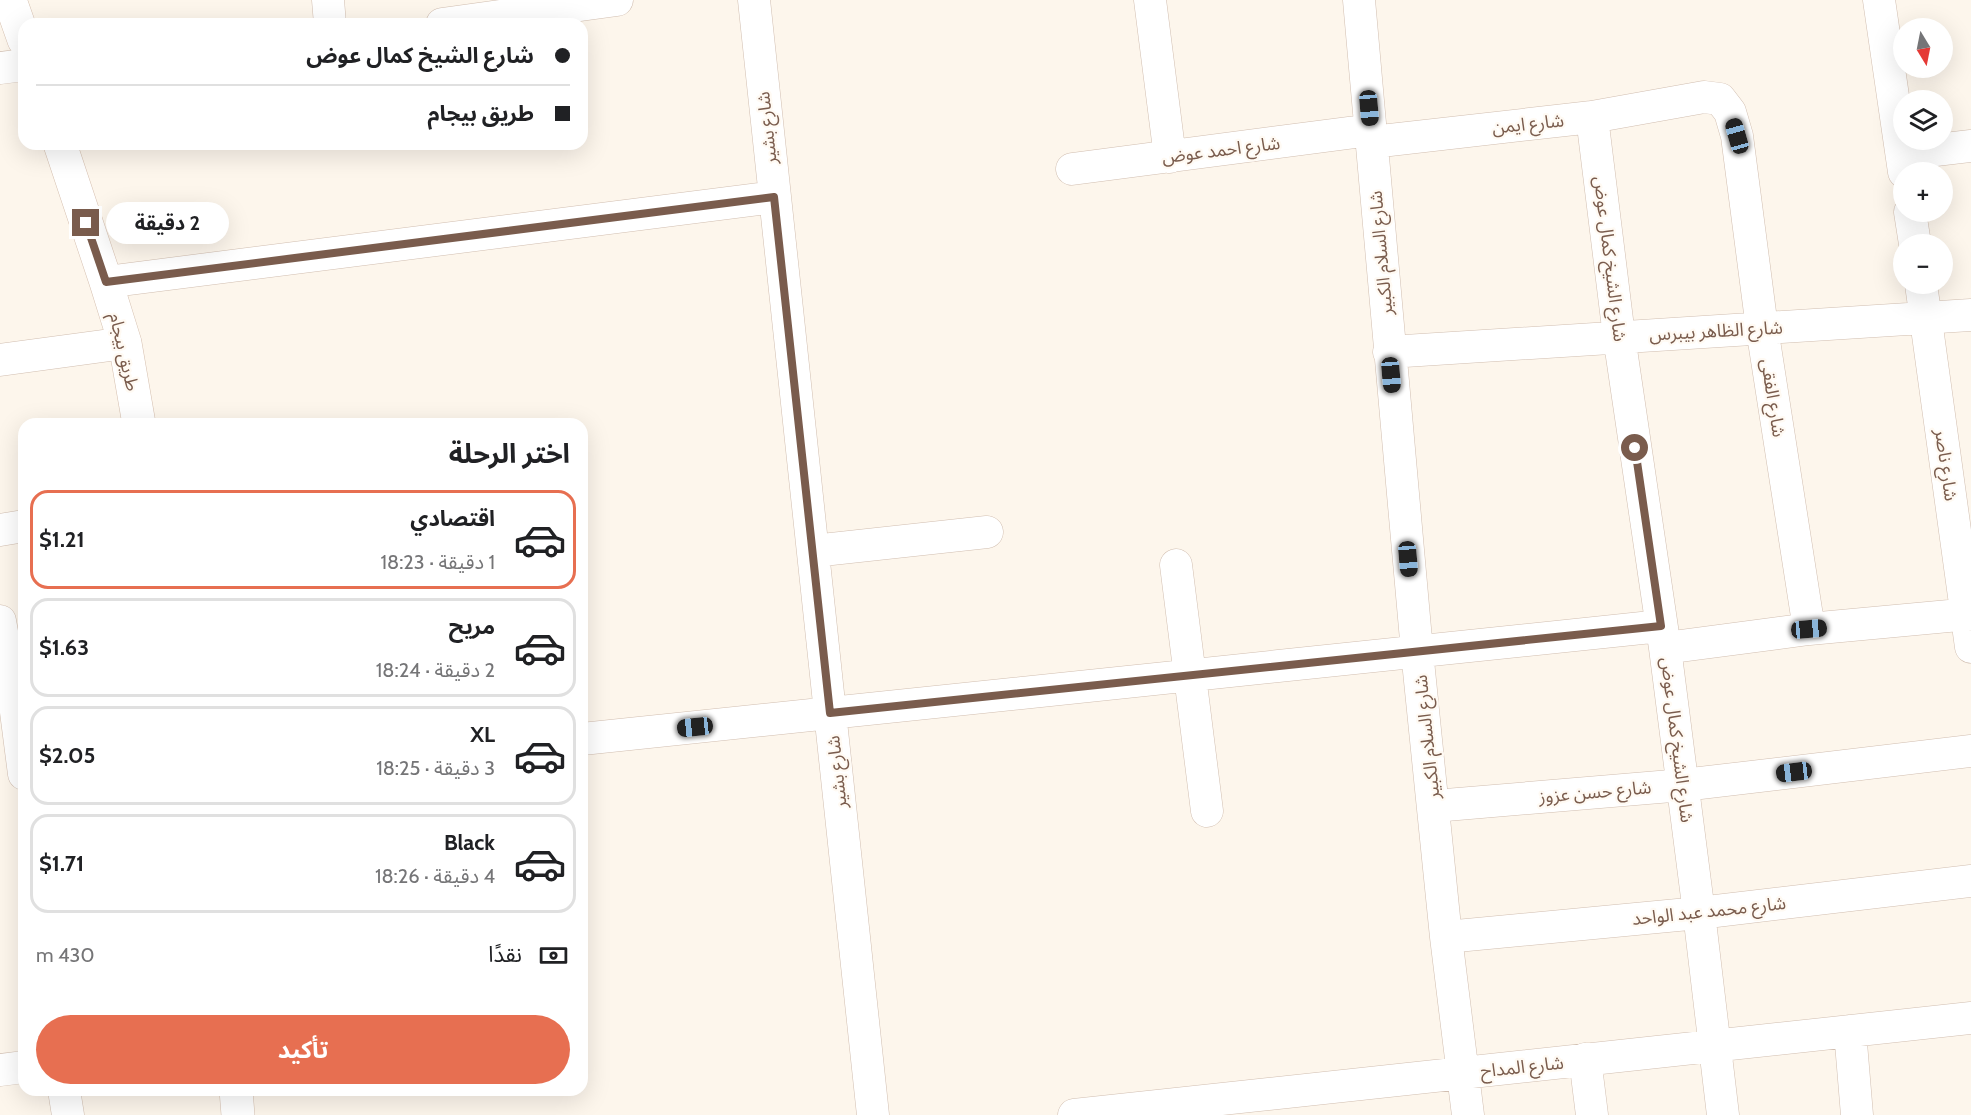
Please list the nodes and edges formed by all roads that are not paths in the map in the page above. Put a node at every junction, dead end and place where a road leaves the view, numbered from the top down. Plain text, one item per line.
1 (10, 0) edge
2 (328, 0) edge
3 (617, 0) edge
4 (754, 0) edge
5 (1150, 0) edge
6 (1359, 0) edge
7 (1879, 0) edge
8 (330, 18) edge
9 (486, 18) edge
10 (18, 23) edge
11 (18, 66) edge
12 (0, 68) edge
13 (1684, 101) joint
14 (1592, 117) junction
15 (1371, 136) junction
16 (1971, 146) edge
17 (62, 150) edge
18 (1170, 157) junction
19 (1903, 162) edge
20 (1907, 162) edge
21 (1072, 169) dead end
22 (774, 197) junction
23 (106, 282) junction
24 (1922, 294) edge
25 (1971, 315) edge
26 (1926, 318) junction
27 (1762, 328) junction
28 (1619, 336) junction
29 (124, 343) junction
30 (1389, 352) junction
31 (0, 360) edge
32 (138, 418) edge
33 (1958, 460) edge
34 (18, 527) edge
35 (0, 530) edge
36 (987, 532) dead end
37 (813, 550) junction
38 (1176, 565) dead end
39 (1969, 614) edge
40 (0, 621) edge
41 (1809, 629) junction
42 (1663, 637) junction
43 (1971, 647) edge
44 (1417, 651) junction
45 (1190, 675) junction
46 (13, 705) edge
47 (830, 713) junction
48 (18, 736) edge
49 (588, 738) edge
50 (1971, 751) edge
51 (1683, 785) junction
52 (1434, 806) junction
53 (1207, 811) dead end
54 (1971, 881) edge
55 (1699, 913) junction
56 (1446, 937) junction
57 (1971, 1018) edge
58 (1850, 1031) junction
59 (1714, 1046) junction
60 (1585, 1059) junction
61 (18, 1068) edge
62 (0, 1070) edge
63 (1462, 1073) junction
64 (65, 1096) edge
65 (236, 1096) edge
66 (68, 1115) edge
67 (238, 1115) edge
68 (873, 1115) edge
69 (1074, 1115) edge
70 (1468, 1115) edge
71 (1592, 1115) edge
72 (1723, 1115) edge
73 (1857, 1115) edge

1 - 10 main road
2 - 8 street
3 - 9 street
4 - 22 street, شارع بشير
5 - 18 street
6 - 15 street, شارع السلام الكبير
7 - 19 street
11 - 12 street
13 - 14 street, شارع ايمن
13 - 27 street, شارع الفقى
14 - 15 street, شارع ايمن
14 - 28 street, شارع الشيخ كمال عوض
15 - 18 street, شارع احمد عوض
15 - 30 street, شارع السلام الكبير
16 - 20 street
17 - 23 main road, طريق بيجام
18 - 21 street, شارع احمد عوض
22 - 23 street
22 - 37 street, شارع بشير
23 - 29 main road, طريق بيجام
24 - 26 street, شارع ناصر
25 - 26 street, شارع الظاهر بيبرس
26 - 27 street, شارع الظاهر بيبرس
26 - 33 street, شارع ناصر
27 - 28 street, شارع الظاهر بيبرس
27 - 41 street, شارع الفقى
28 - 30 street, شارع الظاهر بيبرس
28 - 42 street, شارع الشيخ كمال عوض
29 - 31 street
29 - 32 main road, طريق بيجام
30 - 44 street, شارع السلام الكبير
33 - 39 street, شارع ناصر
34 - 35 street
36 - 37 street
37 - 47 street, شارع بشير
38 - 45 street
39 - 41 street
39 - 43 street, شارع ناصر
40 - 46 street
41 - 42 street
42 - 44 street
42 - 51 street, شارع الشيخ كمال عوض
44 - 45 street
44 - 52 street, شارع السلام الكبير
45 - 47 street
45 - 53 street
46 - 48 street
47 - 49 street
47 - 68 street, شارع بشير
50 - 51 street, شارع حسن عزوز
51 - 52 street, شارع حسن عزوز
51 - 55 street, شارع الشيخ كمال عوض
52 - 56 street, شارع السلام الكبير
54 - 55 street, شارع محمد عبد الواحد
55 - 56 street, شارع محمد عبد الواحد
55 - 59 street, شارع الشيخ كمال عوض
56 - 63 street, شارع السلام الكبير
57 - 58 street, شارع المداح
58 - 59 street, شارع المداح
58 - 73 street
59 - 60 street, شارع المداح
59 - 72 street, شارع الشيخ كمال عوض
60 - 63 street, شارع المداح
60 - 71 street
61 - 62 street
63 - 69 street, شارع المداح
63 - 70 street, شارع السلام الكبير
64 - 66 street
65 - 67 main road

